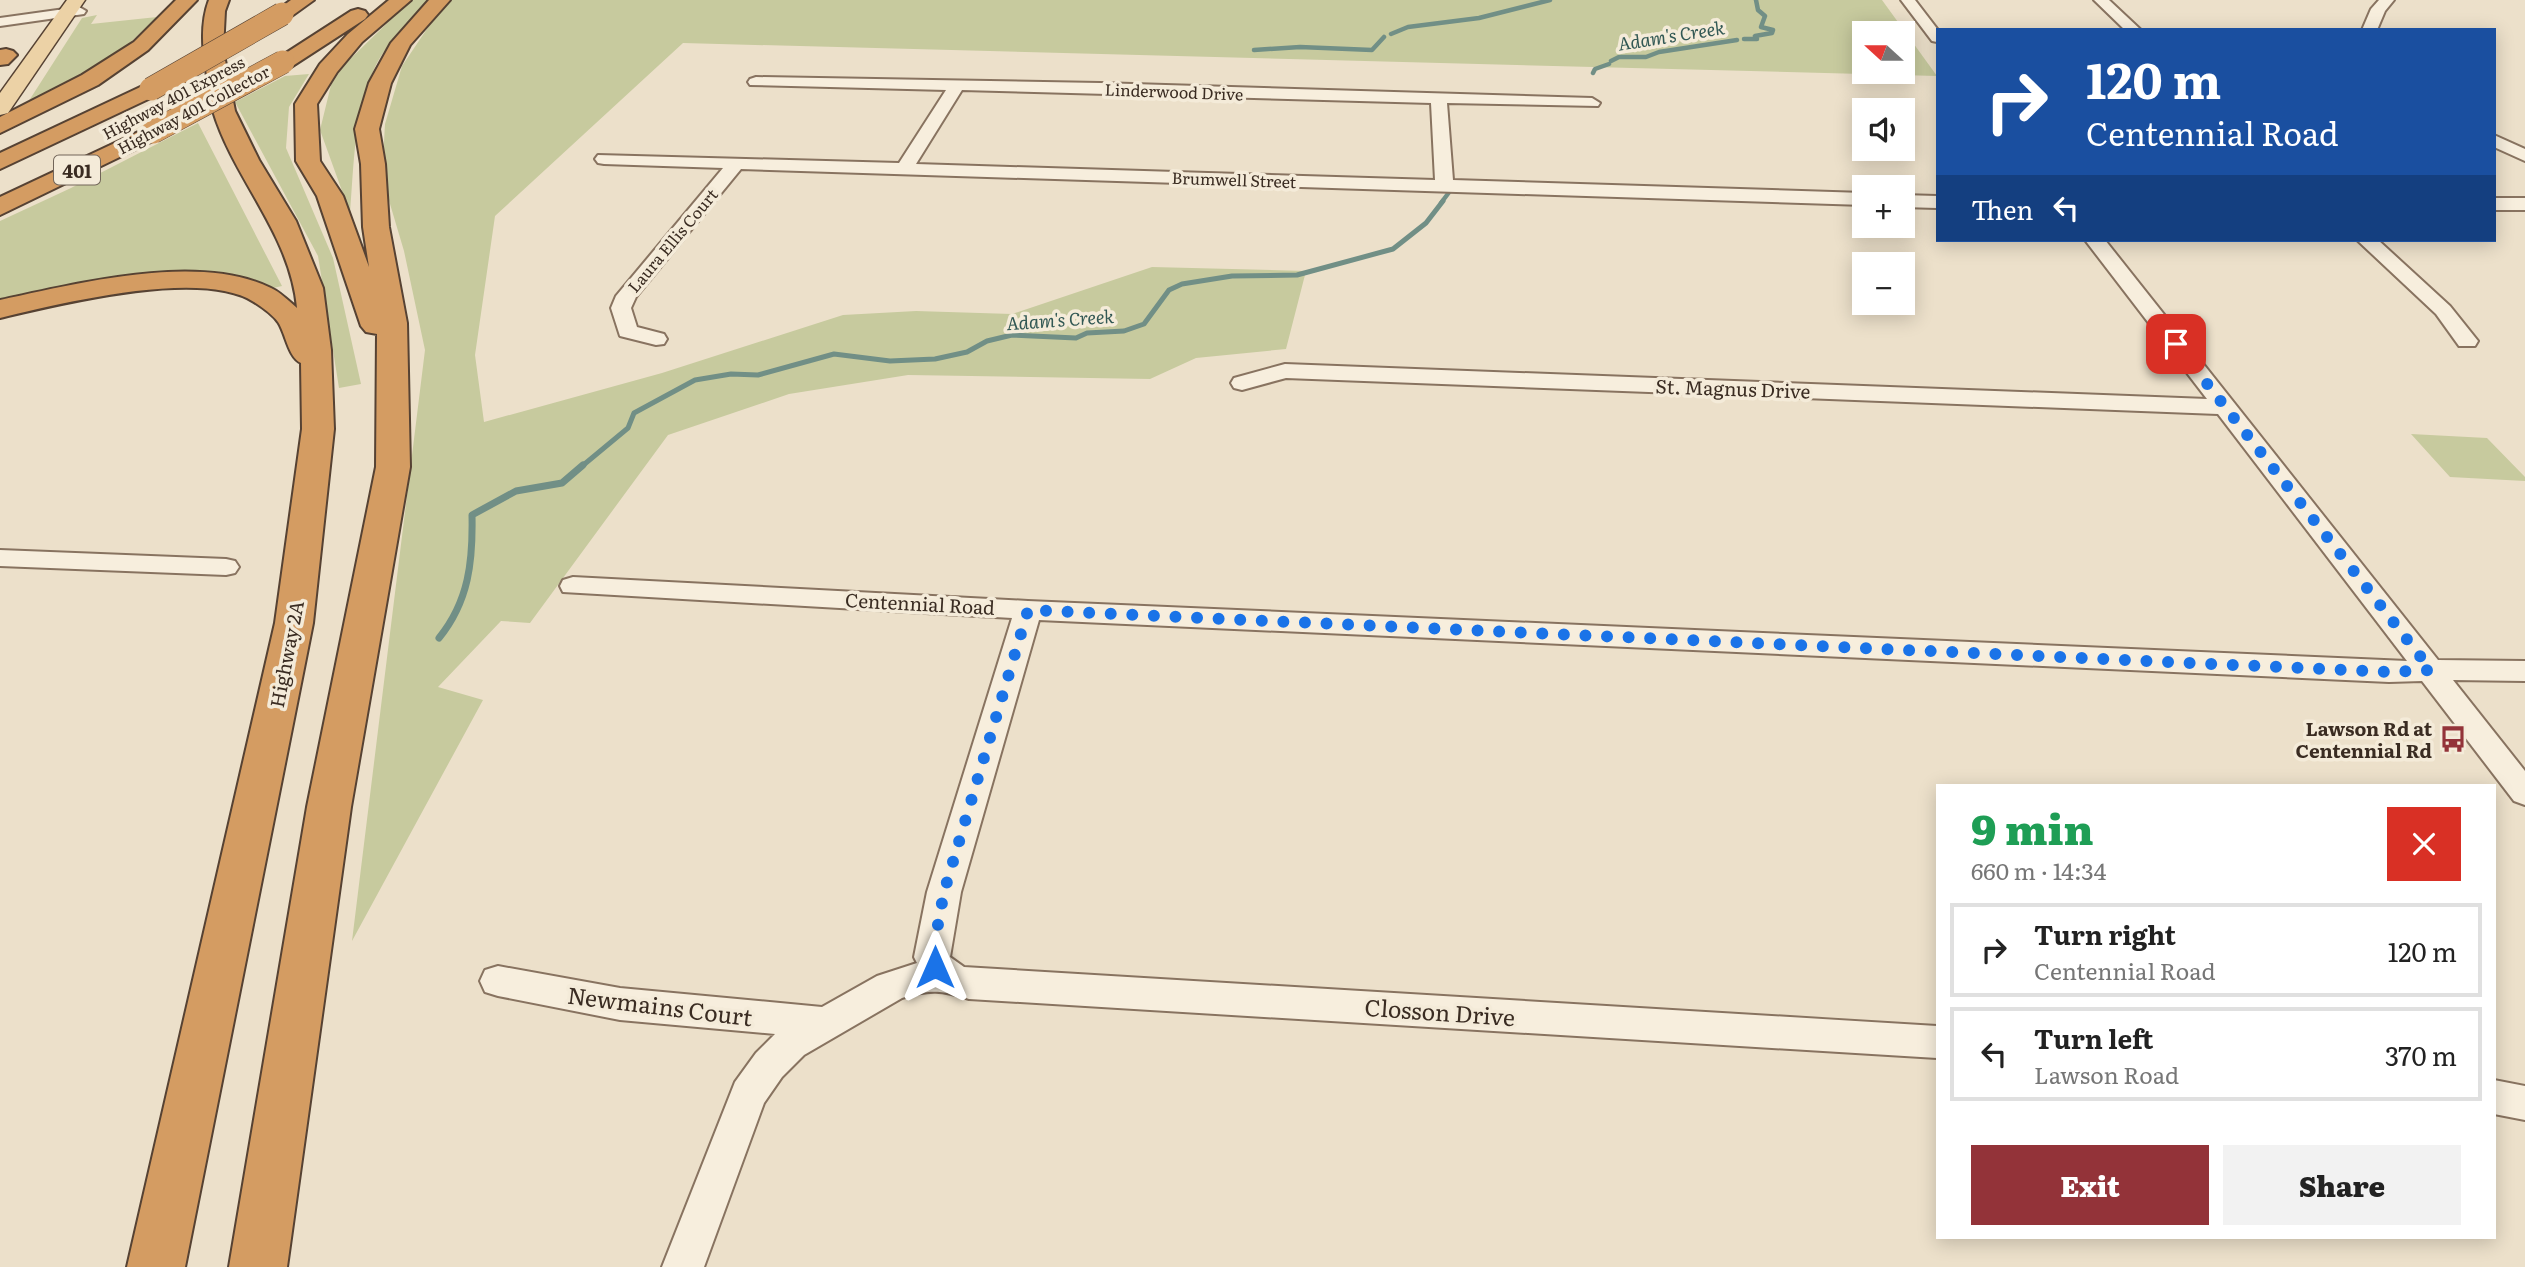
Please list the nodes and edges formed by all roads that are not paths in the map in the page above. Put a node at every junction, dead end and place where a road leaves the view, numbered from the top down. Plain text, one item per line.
1 (187, 0) edge
2 (219, 0) edge
3 (236, 0) edge
4 (380, 0) edge
5 (401, 0) edge
6 (440, 0) edge
7 (1908, 0) edge
8 (2101, 0) edge
9 (2387, 0) edge
10 (276, 7) edge
11 (69, 8) edge
12 (41, 10) edge
13 (310, 12) edge
14 (0, 13) edge
15 (0, 22) edge
16 (2132, 28) edge
17 (2370, 28) edge
18 (1936, 36) edge
19 (213, 50) junction
20 (2, 59) edge
21 (756, 82) dead end
22 (957, 86) junction
23 (150, 100) junction
24 (1439, 100) junction
25 (3, 101) edge
26 (1592, 103) dead end
27 (7, 133) edge
28 (2496, 141) edge
29 (2525, 156) edge
30 (604, 159) dead end
31 (0, 162) edge
32 (734, 165) junction
33 (904, 169) junction
34 (0, 184) edge
35 (1444, 186) junction
36 (1852, 199) edge
37 (1915, 201) edge
38 (1936, 202) edge
39 (2496, 204) edge
40 (2525, 204) edge
41 (0, 207) edge
42 (2097, 242) edge
43 (2369, 242) edge
44 (0, 309) edge
45 (656, 339) dead end
46 (2467, 341) dead end
47 (316, 382) junction
48 (1242, 383) dead end
49 (2225, 407) junction
50 (393, 467) junction
51 (0, 558) edge
52 (226, 567) dead end
53 (573, 586) dead end
54 (1028, 610) junction
55 (2431, 670) junction
56 (2525, 671) edge
57 (2525, 793) edge
58 (944, 975) junction
59 (498, 981) dead end
60 (823, 1023) junction
61 (1936, 1042) edge
62 (2496, 1097) edge
63 (2525, 1103) edge
64 (156, 1267) edge
65 (258, 1267) edge
66 (683, 1267) edge

1 - 27 highway
2 - 19 highway, Highway 2A
3 - 19 highway
4 - 23 highway, Highway 401 Collector / 401, bridge
5 - 50 highway
6 - 50 highway
7 - 18 street
8 - 16 street
9 - 17 street
10 - 13 highway, Highway 401 Express / 401
10 - 23 highway, Highway 401 Express / 401, bridge
11 - 12 street
11 - 25 main road
12 - 14 street
12 - 15 street
12 - 20 main road
19 - 47 highway, Highway 2A
21 - 22 street, Linderwood Drive
22 - 24 street, Linderwood Drive
22 - 33 street
23 - 27 highway, Highway 401 Collector / 401
23 - 31 highway, Highway 401 Express / 401
23 - 34 highway, Highway 401 Express / 401
23 - 41 highway, Highway 401 Collector / 401
24 - 26 street, Linderwood Drive
24 - 35 street
28 - 29 street
30 - 32 street, Brumwell Street
32 - 33 street, Brumwell Street
32 - 45 street, Laura Ellis Court
33 - 35 street, Brumwell Street
35 - 36 street, Brumwell Street
37 - 38 street
39 - 40 street
42 - 49 street
43 - 46 street
44 - 47 highway
47 - 64 highway, Highway 2A
48 - 49 street, St. Magnus Drive
49 - 55 street
50 - 65 highway
51 - 52 street
53 - 54 street, Centennial Road
54 - 55 street, Centennial Road
54 - 58 street
55 - 56 street, Centennial Road
55 - 57 street
58 - 60 street
58 - 61 street, Closson Drive
59 - 60 street, Newmains Court
60 - 66 street
62 - 63 street

